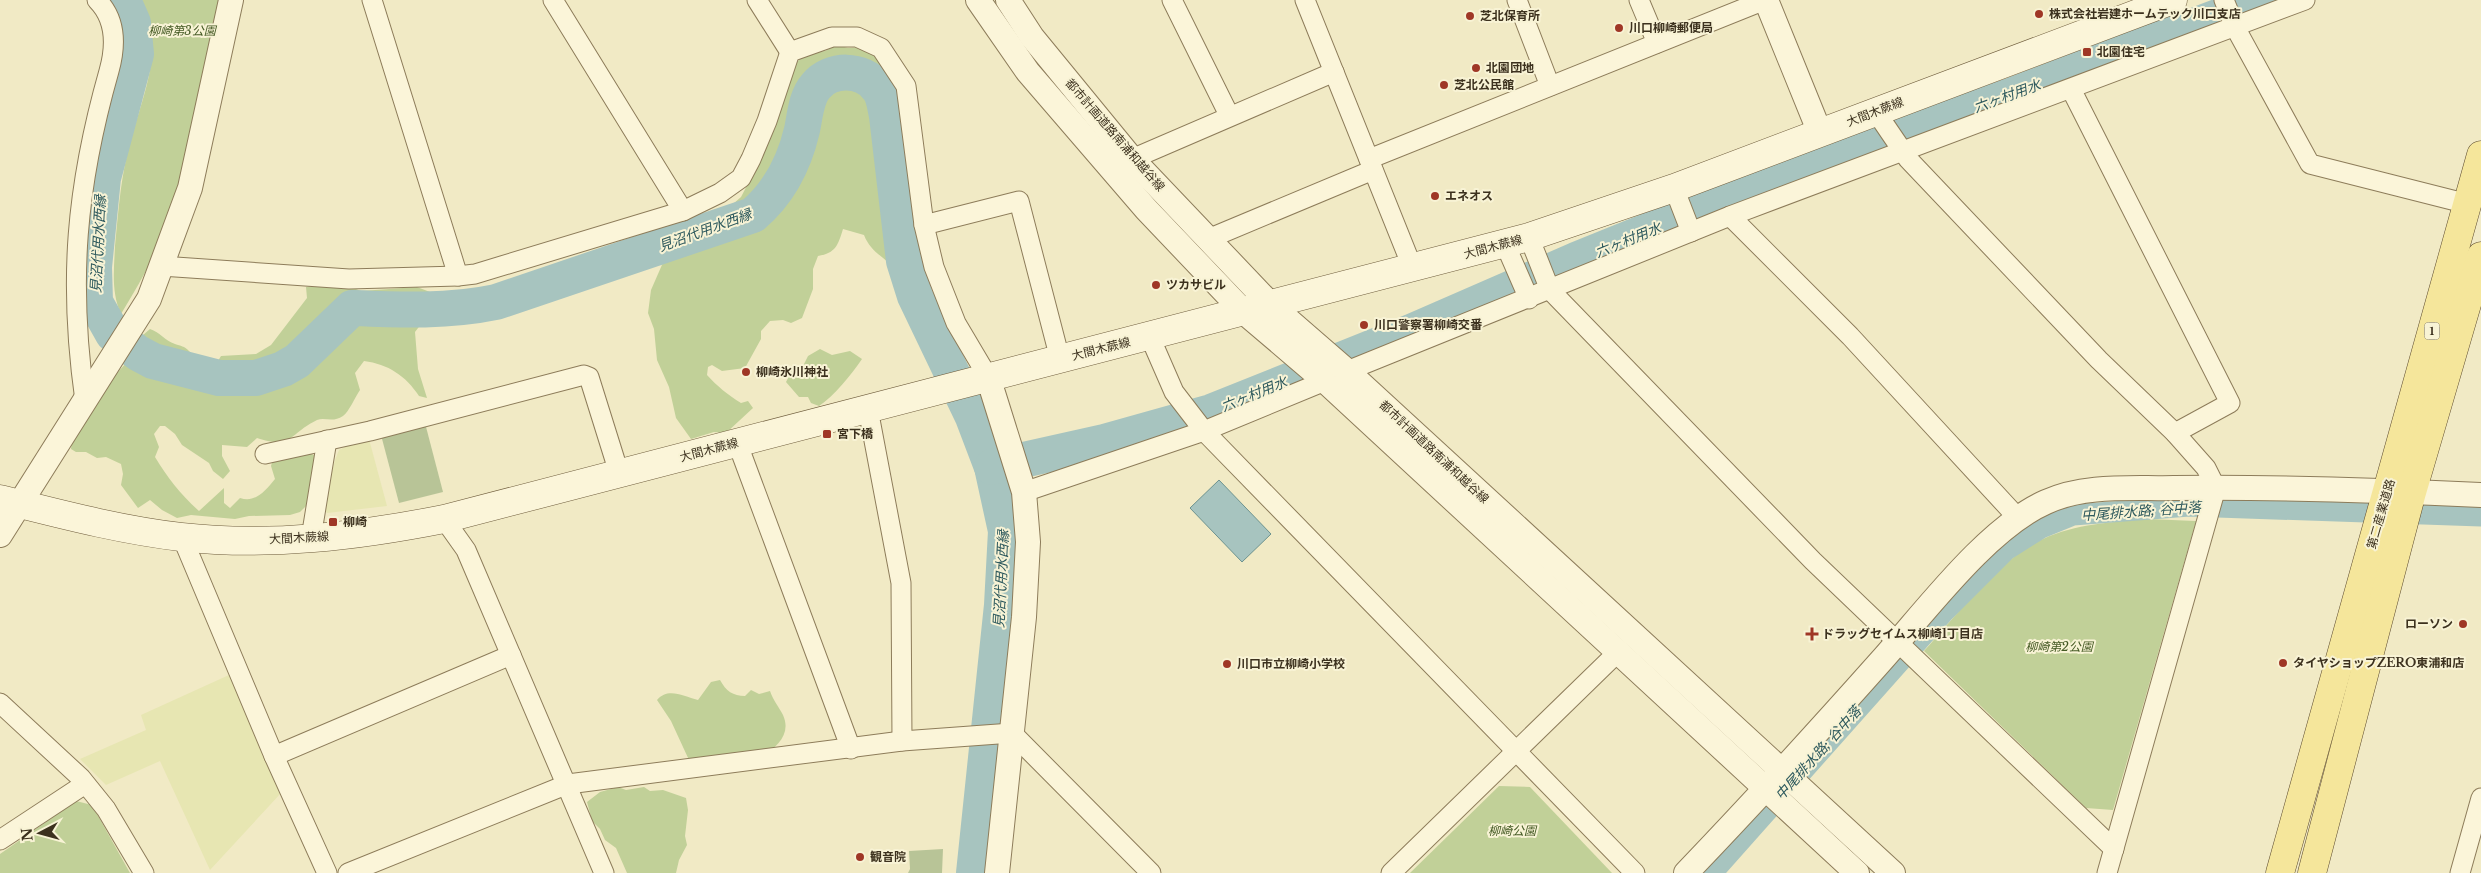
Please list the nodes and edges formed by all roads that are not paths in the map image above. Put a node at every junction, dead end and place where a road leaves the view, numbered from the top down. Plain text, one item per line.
1 (97, 0) edge
2 (231, 0) edge
3 (372, 0) edge
4 (553, 0) edge
5 (757, 0) edge
6 (978, 0) edge
7 (1008, 0) edge
8 (1172, 0) edge
9 (1305, 0) edge
10 (1517, 0) edge
11 (1639, 0) edge
12 (1765, 0) edge
13 (2173, 0) edge
14 (2224, 0) edge
15 (2305, 0) edge
16 (2234, 26) junction
17 (1657, 43) junction
18 (790, 52) junction
19 (1334, 72) junction
20 (1550, 86) junction
21 (2071, 89) junction
22 (1876, 112) junction
23 (1229, 116) junction
24 (1820, 133) junction
25 (1902, 150) junction
26 (2481, 156) edge
27 (1132, 159) junction
28 (1371, 164) junction
29 (1674, 188) junction
30 (2468, 204) junction
31 (683, 211) junction
32 (1730, 216) junction
33 (924, 225) junction
34 (1691, 232) junction
35 (1208, 239) junction
36 (1517, 240) junction
37 (2481, 256) edge
38 (161, 266) junction
39 (1413, 268) junction
40 (458, 276) junction
41 (1550, 290) junction
42 (1528, 299) junction
43 (1271, 305) junction
44 (1244, 312) junction
45 (1150, 337) junction
46 (1060, 359) junction
47 (1347, 371) junction
48 (980, 379) junction
49 (1325, 380) junction
50 (85, 401) junction
51 (868, 409) junction
52 (1197, 423) junction
53 (2175, 434) junction
54 (328, 440) junction
55 (737, 442) junction
56 (265, 454) dead end
57 (1018, 472) junction
58 (619, 473) junction
59 (2216, 488) junction
60 (2481, 496) edge
61 (9, 502) edge
62 (2396, 507) junction
63 (2017, 517) junction
64 (444, 519) junction
65 (0, 535) edge
66 (182, 537) junction
67 (311, 538) junction
68 (1901, 647) junction
69 (1618, 652) junction
70 (511, 655) junction
71 (0, 703) edge
72 (1009, 733) junction
73 (902, 741) junction
74 (850, 749) junction
75 (1517, 751) junction
76 (274, 756) junction
77 (1791, 779) junction
78 (85, 784) junction
79 (568, 784) junction
80 (1775, 796) junction
81 (2481, 798) edge
82 (0, 840) edge
83 (2114, 849) junction
84 (144, 873) edge
85 (327, 873) edge
86 (348, 873) edge
87 (604, 873) edge
88 (997, 873) edge
89 (1152, 873) edge
90 (1391, 873) edge
91 (1635, 873) edge
92 (1686, 873) edge
93 (1857, 873) edge
94 (1893, 873) edge
95 (2107, 873) edge
96 (2280, 873) edge
97 (2312, 873) edge
98 (2460, 873) edge

1 - 50 street
2 - 38 street
3 - 40 street
4 - 31 street
5 - 18 street
6 - 44 street, 都市計画道路南浦和越谷線
7 - 27 street, 都市計画道路南浦和越谷線
8 - 23 street
9 - 19 street
10 - 20 street
11 - 17 street
12 - 17 street
12 - 24 street
13 - 22 main road, 大間木蕨線
14 - 16 street
15 - 16 street
16 - 21 street
16 - 30 street
17 - 20 street
18 - 31 street
18 - 33 street
19 - 23 street
19 - 28 street
20 - 28 street
21 - 25 street
21 - 53 street
22 - 24 main road, 大間木蕨線
22 - 25 street
23 - 27 street
24 - 29 main road, 大間木蕨線
25 - 32 street
25 - 53 street
26 - 30 main road, 第二産業道路 / 1
27 - 35 street, 都市計画道路南浦和越谷線
28 - 35 street
28 - 39 street
29 - 34 street
29 - 36 main road, 大間木蕨線
30 - 62 main road, 第二産業道路 / 1
31 - 40 street
32 - 34 street
32 - 63 street
33 - 46 street
33 - 48 street
34 - 41 street
35 - 43 street, 都市計画道路南浦和越谷線
36 - 39 main road, 大間木蕨線
36 - 41 street
36 - 42 street
37 - 62 main road, 第二産業道路 / 1
38 - 40 street
38 - 50 street
39 - 43 main road, 大間木蕨線
41 - 42 street
41 - 68 street
42 - 47 street
43 - 44 main road, 大間木蕨線
43 - 47 street, 都市計画道路南浦和越谷線
44 - 45 main road, 大間木蕨線
44 - 49 street, 都市計画道路南浦和越谷線
45 - 46 main road, 大間木蕨線
45 - 52 street
46 - 48 main road, 大間木蕨線
47 - 77 street, 都市計画道路南浦和越谷線
48 - 51 main road, 大間木蕨線
48 - 57 street
49 - 52 street
49 - 69 street, 都市計画道路南浦和越谷線
50 - 61 street
51 - 55 main road, 大間木蕨線
51 - 73 street
52 - 57 street
52 - 75 street
53 - 59 street
54 - 56 street
54 - 58 street
54 - 67 street
55 - 58 main road, 大間木蕨線
55 - 74 street
57 - 72 street
58 - 64 main road, 大間木蕨線
59 - 62 street
59 - 63 street
59 - 83 street
60 - 62 street
61 - 65 street
61 - 66 main road, 大間木蕨線
62 - 96 main road, 第二産業道路 / 1
62 - 97 main road, 第二産業道路 / 1
63 - 68 street
64 - 67 main road, 大間木蕨線
64 - 70 street
66 - 67 main road, 大間木蕨線
66 - 76 street
68 - 77 street
68 - 83 street
69 - 75 street
69 - 80 street, 都市計画道路南浦和越谷線
70 - 76 street
70 - 79 street
71 - 78 street
72 - 73 street
72 - 88 street
72 - 89 street
73 - 74 street
74 - 79 street
75 - 90 street
75 - 91 street
76 - 85 street
77 - 80 street
77 - 94 street, 都市計画道路南浦和越谷線
78 - 82 street
78 - 84 street
79 - 86 street
79 - 87 street
80 - 92 street
80 - 93 street, 都市計画道路南浦和越谷線
81 - 98 street
83 - 95 street

